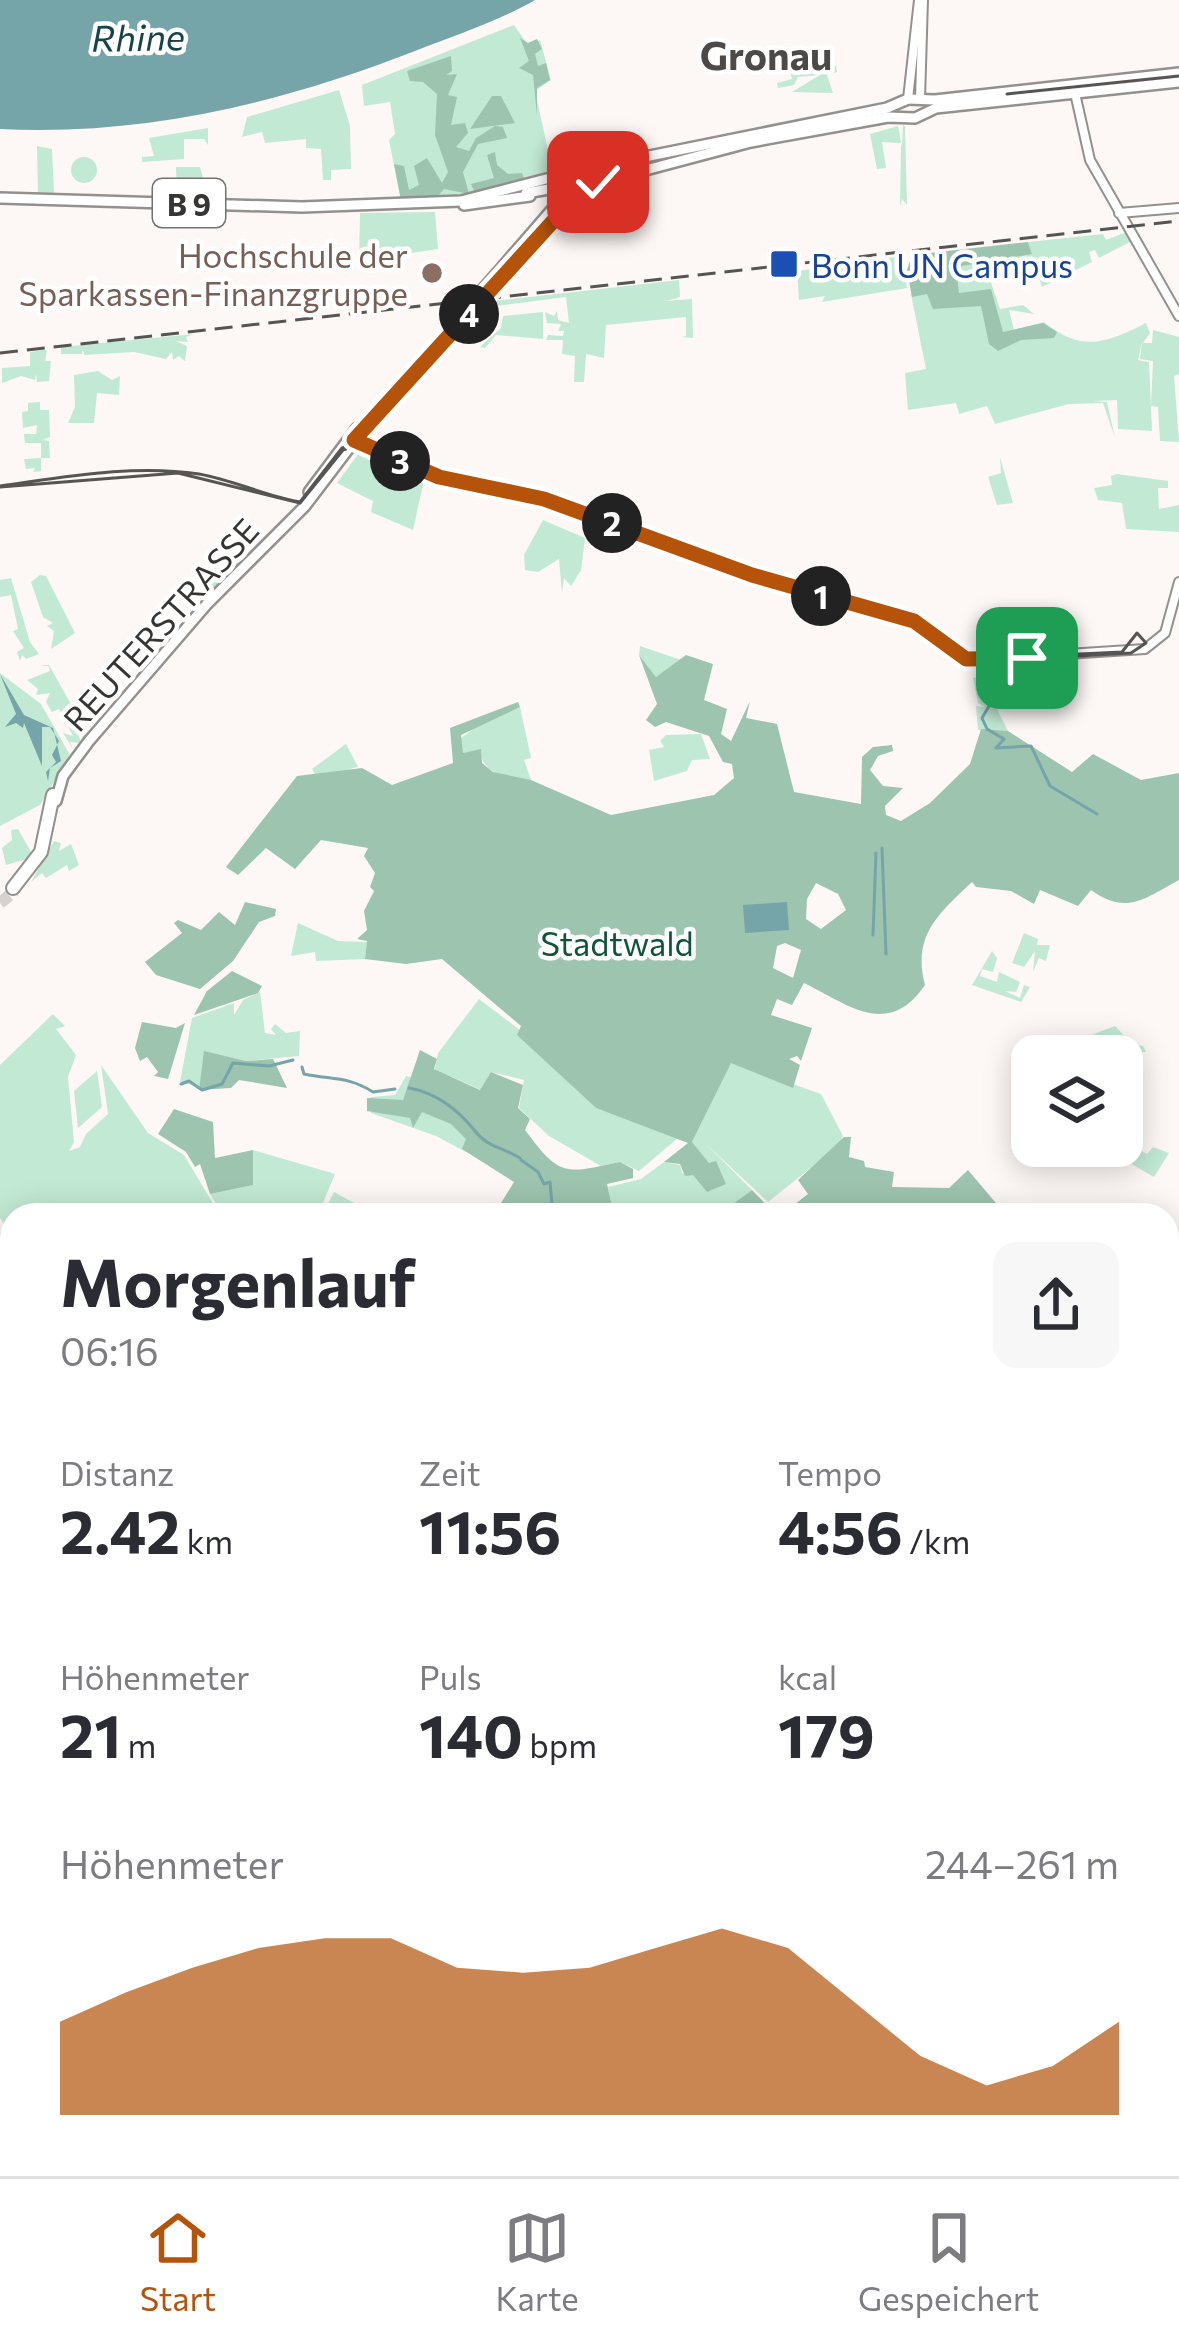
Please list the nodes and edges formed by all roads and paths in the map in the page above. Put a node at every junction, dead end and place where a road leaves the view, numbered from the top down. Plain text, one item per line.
1 (921, 0) edge
2 (1179, 77) edge
3 (911, 82) junction
4 (1075, 91) junction
5 (914, 99) junction
6 (887, 108) junction
7 (919, 116) junction
8 (906, 117) junction
9 (752, 138) junction
10 (683, 154) junction
11 (592, 177) junction
12 (559, 192) junction
13 (0, 200) edge
14 (1179, 208) edge
15 (1120, 213) junction
16 (1179, 316) edge
17 (412, 369) junction
18 (351, 441) junction
19 (1179, 582) edge
20 (74, 759) junction
21 (53, 795) joint
22 (53, 818) joint

1 - 3 main road
1 - 5 main road
2 - 4 main road
2 - 5 main road
3 - 5 main road
3 - 6 main road
4 - 7 main road
4 - 15 main road
5 - 6 main road
5 - 7 main road
5 - 8 main road
6 - 9 main road
7 - 8 main road
8 - 9 main road
9 - 10 main road
10 - 11 main road
10 - 11 main road
10 - 11 main road
10 - 12 main road
11 - 12 main road
11 - 12 main road
12 - 13 main road, B 9
12 - 13 main road, B 9
12 - 17 main road, REUTERSTRASSE, bridge
14 - 15 main road
15 - 16 main road
17 - 18 main road, REUTERSTRASSE
17 - 18 main road, REUTERSTRASSE
18 - 19 main road
18 - 20 main road, REUTERSTRASSE
20 - 21 main road, REUTERSTRASSE
20 - 22 main road, REUTERSTRASSE
21 - 22 highway

